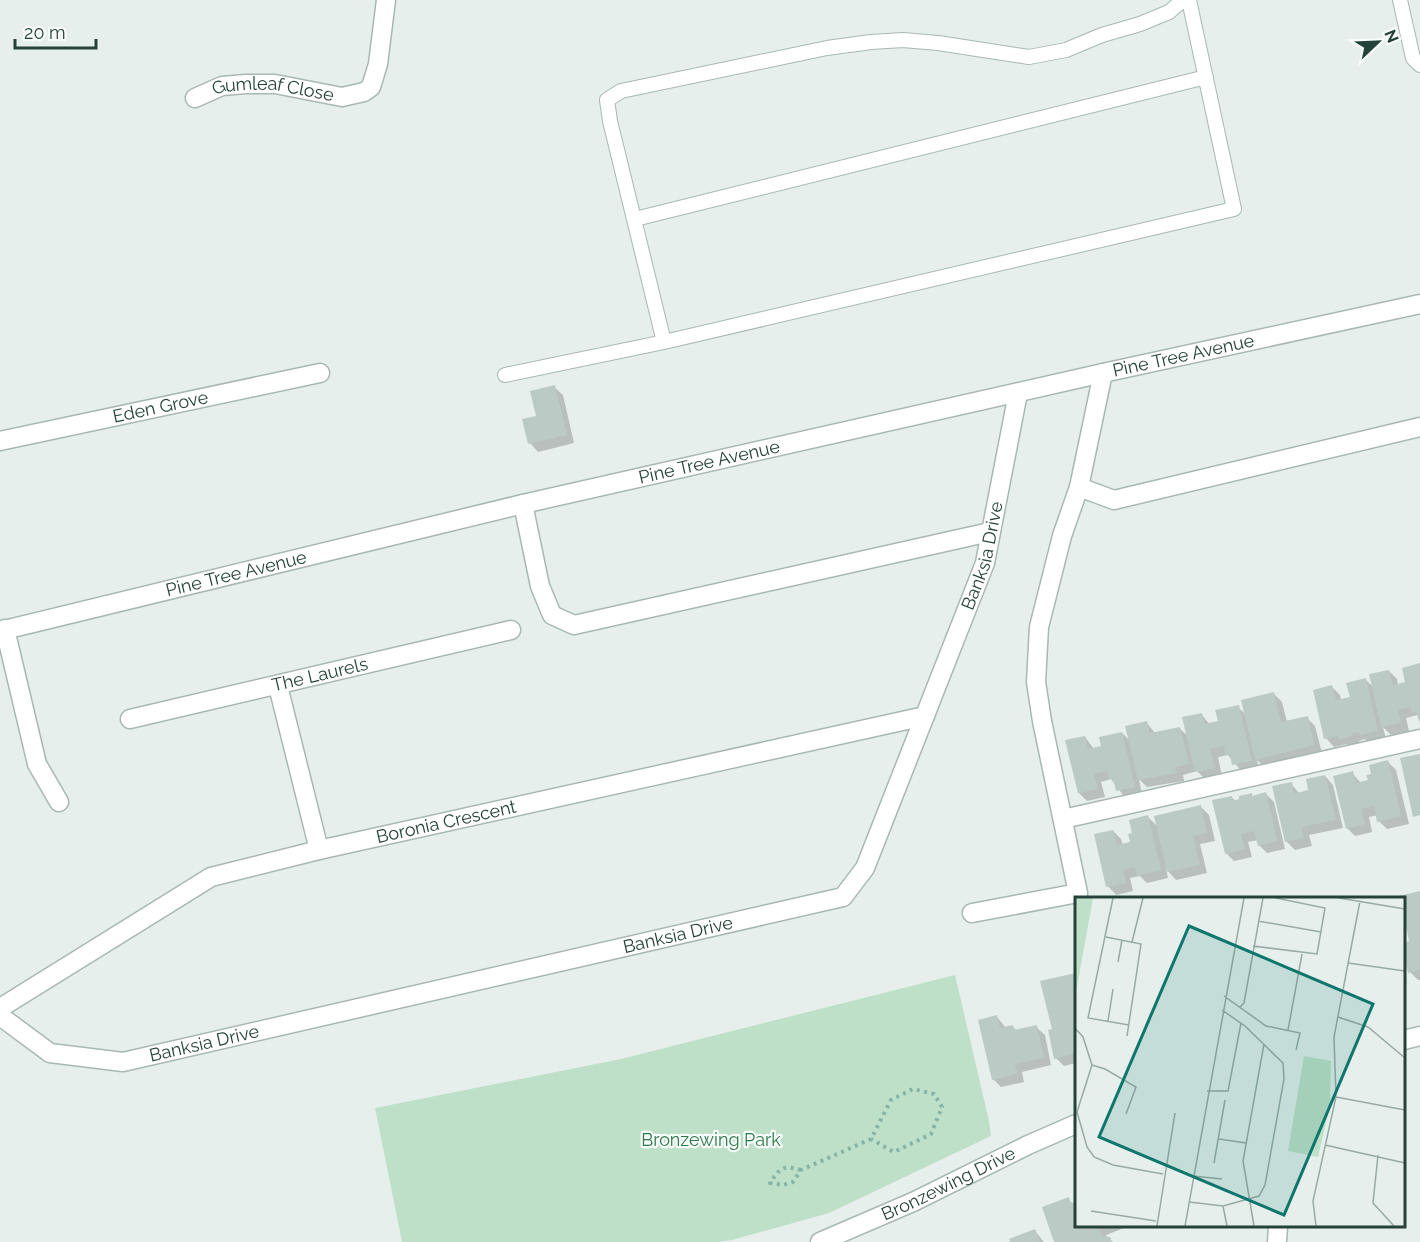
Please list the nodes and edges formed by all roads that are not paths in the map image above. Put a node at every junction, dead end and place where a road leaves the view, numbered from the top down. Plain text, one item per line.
1 (386, 0) edge
2 (1183, 0) edge
3 (1189, 0) edge
4 (1400, 0) edge
5 (1420, 64) edge
6 (1206, 77) junction
7 (195, 98) dead end
8 (635, 219) junction
9 (1420, 304) edge
10 (664, 342) junction
11 (320, 373) dead end
12 (1103, 373) junction
13 (505, 375) dead end
14 (1018, 393) junction
15 (1420, 427) edge
16 (0, 441) edge
17 (1079, 487) junction
18 (523, 504) junction
19 (990, 532) junction
20 (3, 630) edge
21 (511, 630) dead end
22 (278, 686) junction
23 (925, 716) junction
24 (130, 719) dead end
25 (1420, 739) edge
26 (59, 802) dead end
27 (1063, 819) junction
28 (319, 850) junction
29 (972, 913) dead end
30 (0, 1008) edge
31 (0, 1016) edge
32 (1420, 1036) edge
33 (1405, 1040) edge
34 (1075, 1125) edge
35 (1278, 1227) edge
36 (820, 1242) edge
37 (1277, 1242) edge

1 - 7 street, Gumleaf Close
2 - 8 lane
3 - 6 lane
4 - 5 lane
6 - 8 lane
6 - 10 lane
8 - 10 lane
9 - 12 street, Pine Tree Avenue
10 - 13 lane
11 - 16 street, Eden Grove
12 - 14 street, Pine Tree Avenue
12 - 17 street
14 - 18 street, Pine Tree Avenue
14 - 19 street, Banksia Drive
15 - 17 street
17 - 27 street
18 - 19 street
18 - 20 street, Pine Tree Avenue
19 - 23 street, Banksia Drive
20 - 26 street
21 - 22 street, The Laurels
22 - 24 street, The Laurels
22 - 28 street
23 - 28 street, Boronia Crescent
23 - 31 street, Banksia Drive
25 - 27 street
27 - 29 street
28 - 30 street, Boronia Crescent
32 - 33 street
34 - 36 street, Bronzewing Drive
35 - 37 street

